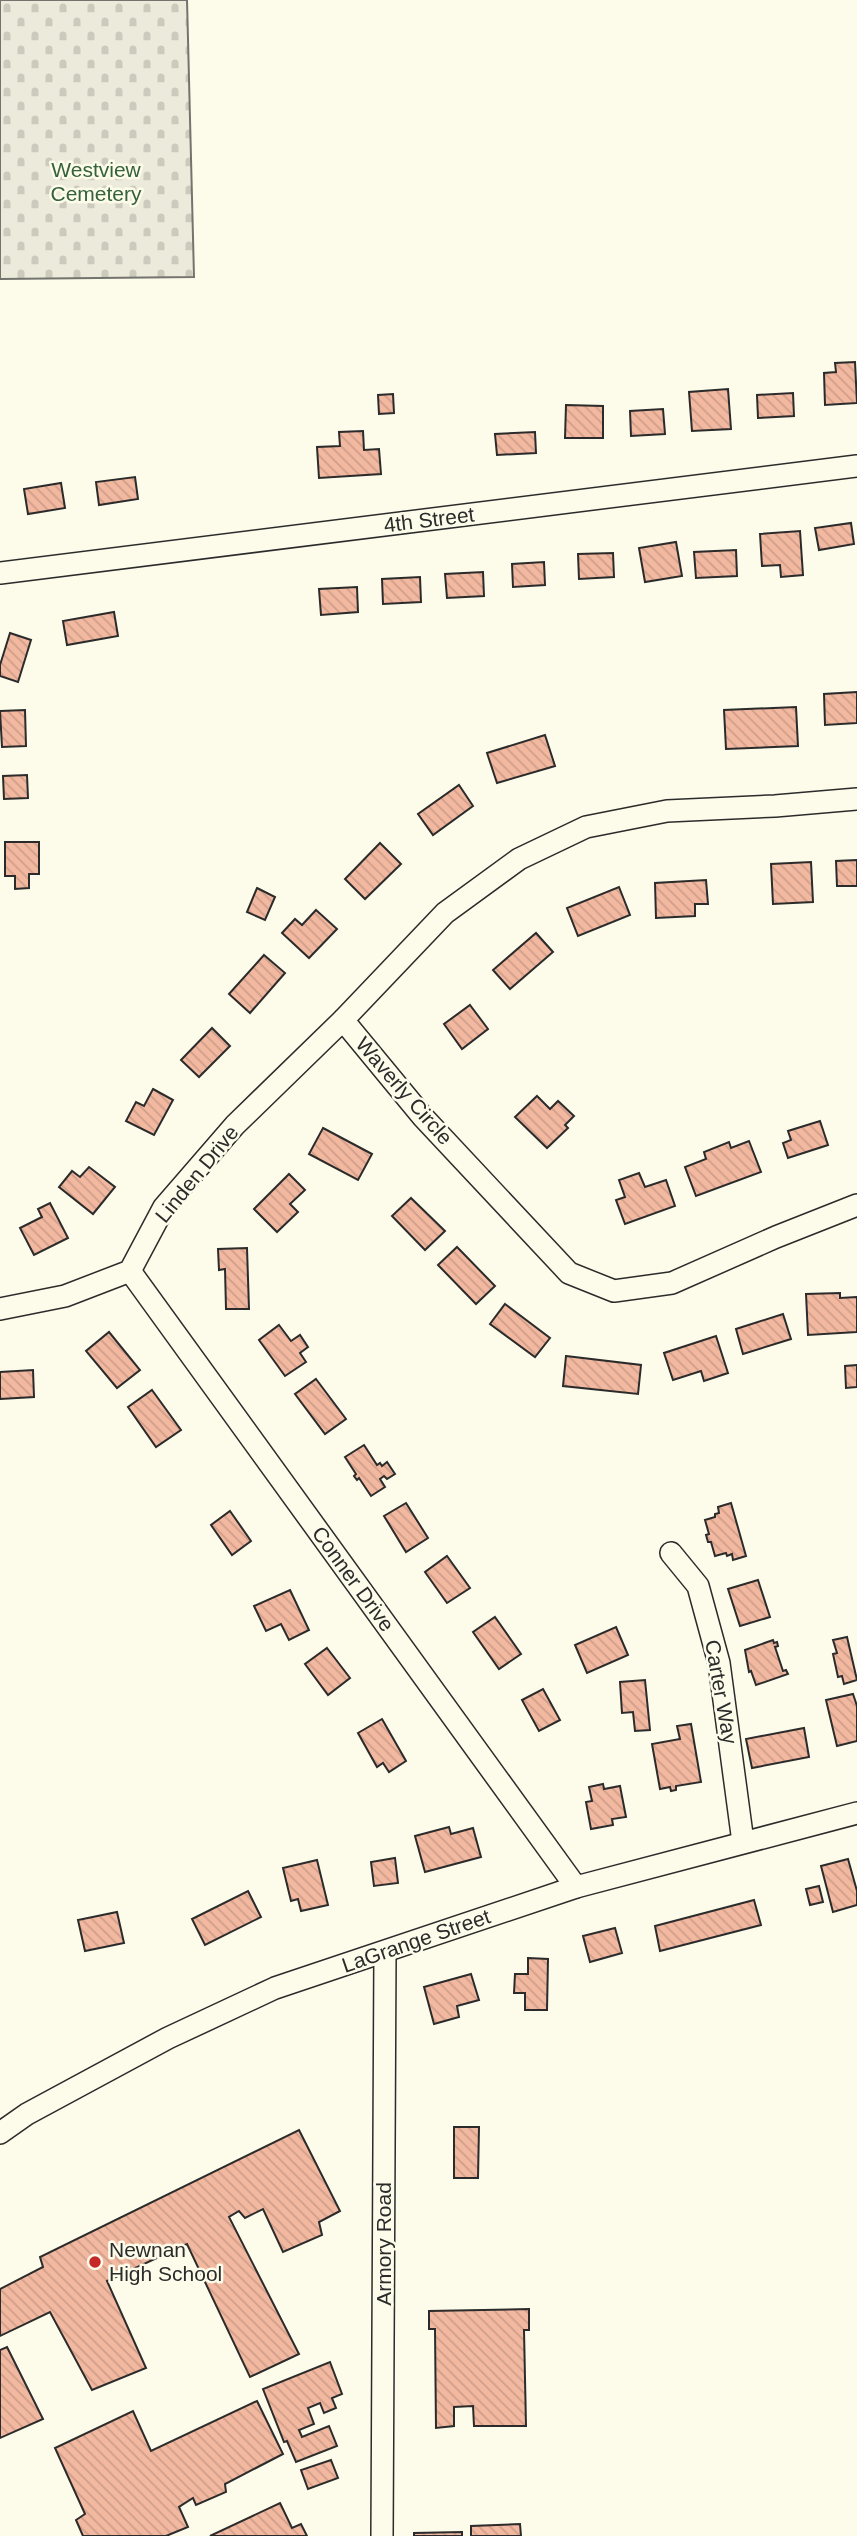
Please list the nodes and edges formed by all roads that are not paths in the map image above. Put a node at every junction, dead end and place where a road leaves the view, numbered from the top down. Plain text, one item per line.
1 (857, 466) edge
2 (0, 573) edge
3 (857, 799) edge
4 (343, 1020) junction
5 (857, 1205) edge
6 (130, 1271) junction
7 (0, 1309) edge
8 (671, 1553) dead end
9 (857, 1813) edge
10 (743, 1842) junction
11 (576, 1887) junction
12 (385, 1952) junction
13 (0, 2133) edge
14 (382, 2536) edge

1 - 2 street, 4th Street
3 - 4 street, Waverly Circle
4 - 5 street, Waverly Circle
4 - 6 street, Linden Drive
6 - 7 street
6 - 11 street, Conner Drive
8 - 10 street, Carter Way
9 - 10 street, LaGrange Street
10 - 11 street, LaGrange Street
11 - 12 street, LaGrange Street
12 - 13 street, LaGrange Street
12 - 14 street, Armory Road

